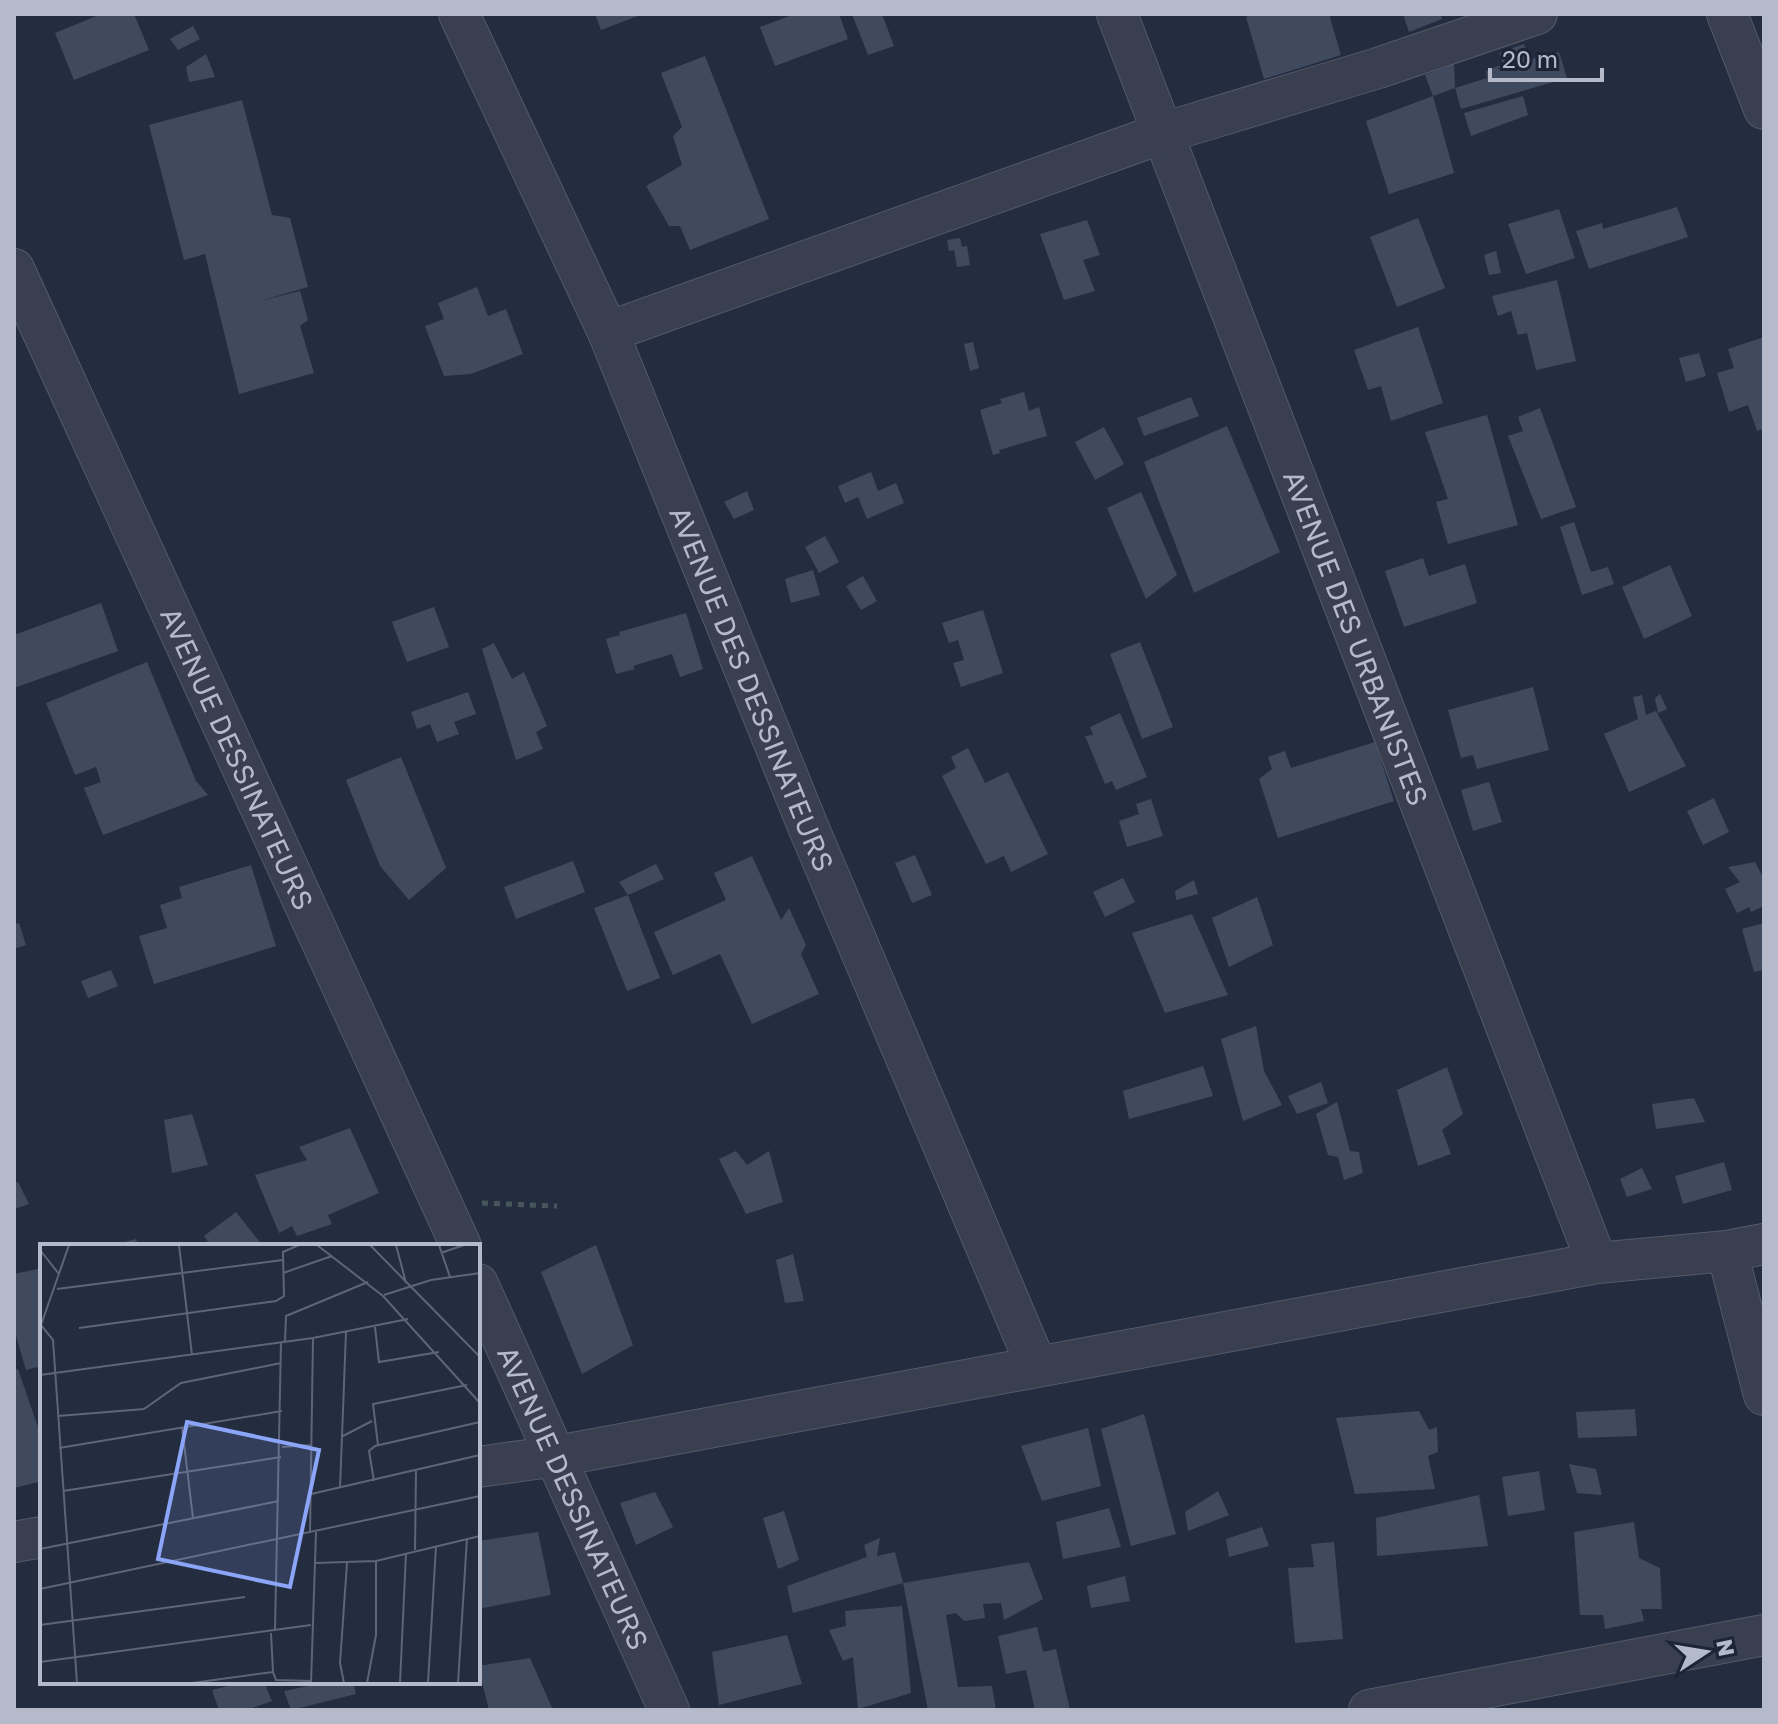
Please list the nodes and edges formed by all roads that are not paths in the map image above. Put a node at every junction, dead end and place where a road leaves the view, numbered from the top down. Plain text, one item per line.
1 (459, 14) edge
2 (1117, 14) edge
3 (1537, 14) edge
4 (1727, 14) edge
5 (1764, 109) edge
6 (1163, 133) junction
7 (14, 269) edge
8 (608, 332) junction
9 (460, 1244) edge
10 (1745, 1247) edge
11 (1597, 1263) junction
12 (480, 1288) edge
13 (1037, 1367) junction
14 (1764, 1395) edge
15 (557, 1456) junction
16 (480, 1467) edge
17 (40, 1537) edge
18 (14, 1542) edge
19 (1764, 1635) edge
20 (669, 1710) edge
21 (1369, 1710) edge

1 - 8 street, AVENUE DES DESSINATEURS
2 - 6 street, AVENUE DES URBANISTES
3 - 6 street
4 - 5 street
6 - 8 street
6 - 11 street, AVENUE DES URBANISTES
7 - 9 street, AVENUE DESSINATEURS
8 - 13 street, AVENUE DES DESSINATEURS
10 - 11 street
10 - 14 street
11 - 13 street
12 - 15 street, AVENUE DESSINATEURS
13 - 15 street
15 - 16 street
15 - 20 street, AVENUE DESSINATEURS
17 - 18 street
19 - 21 street

